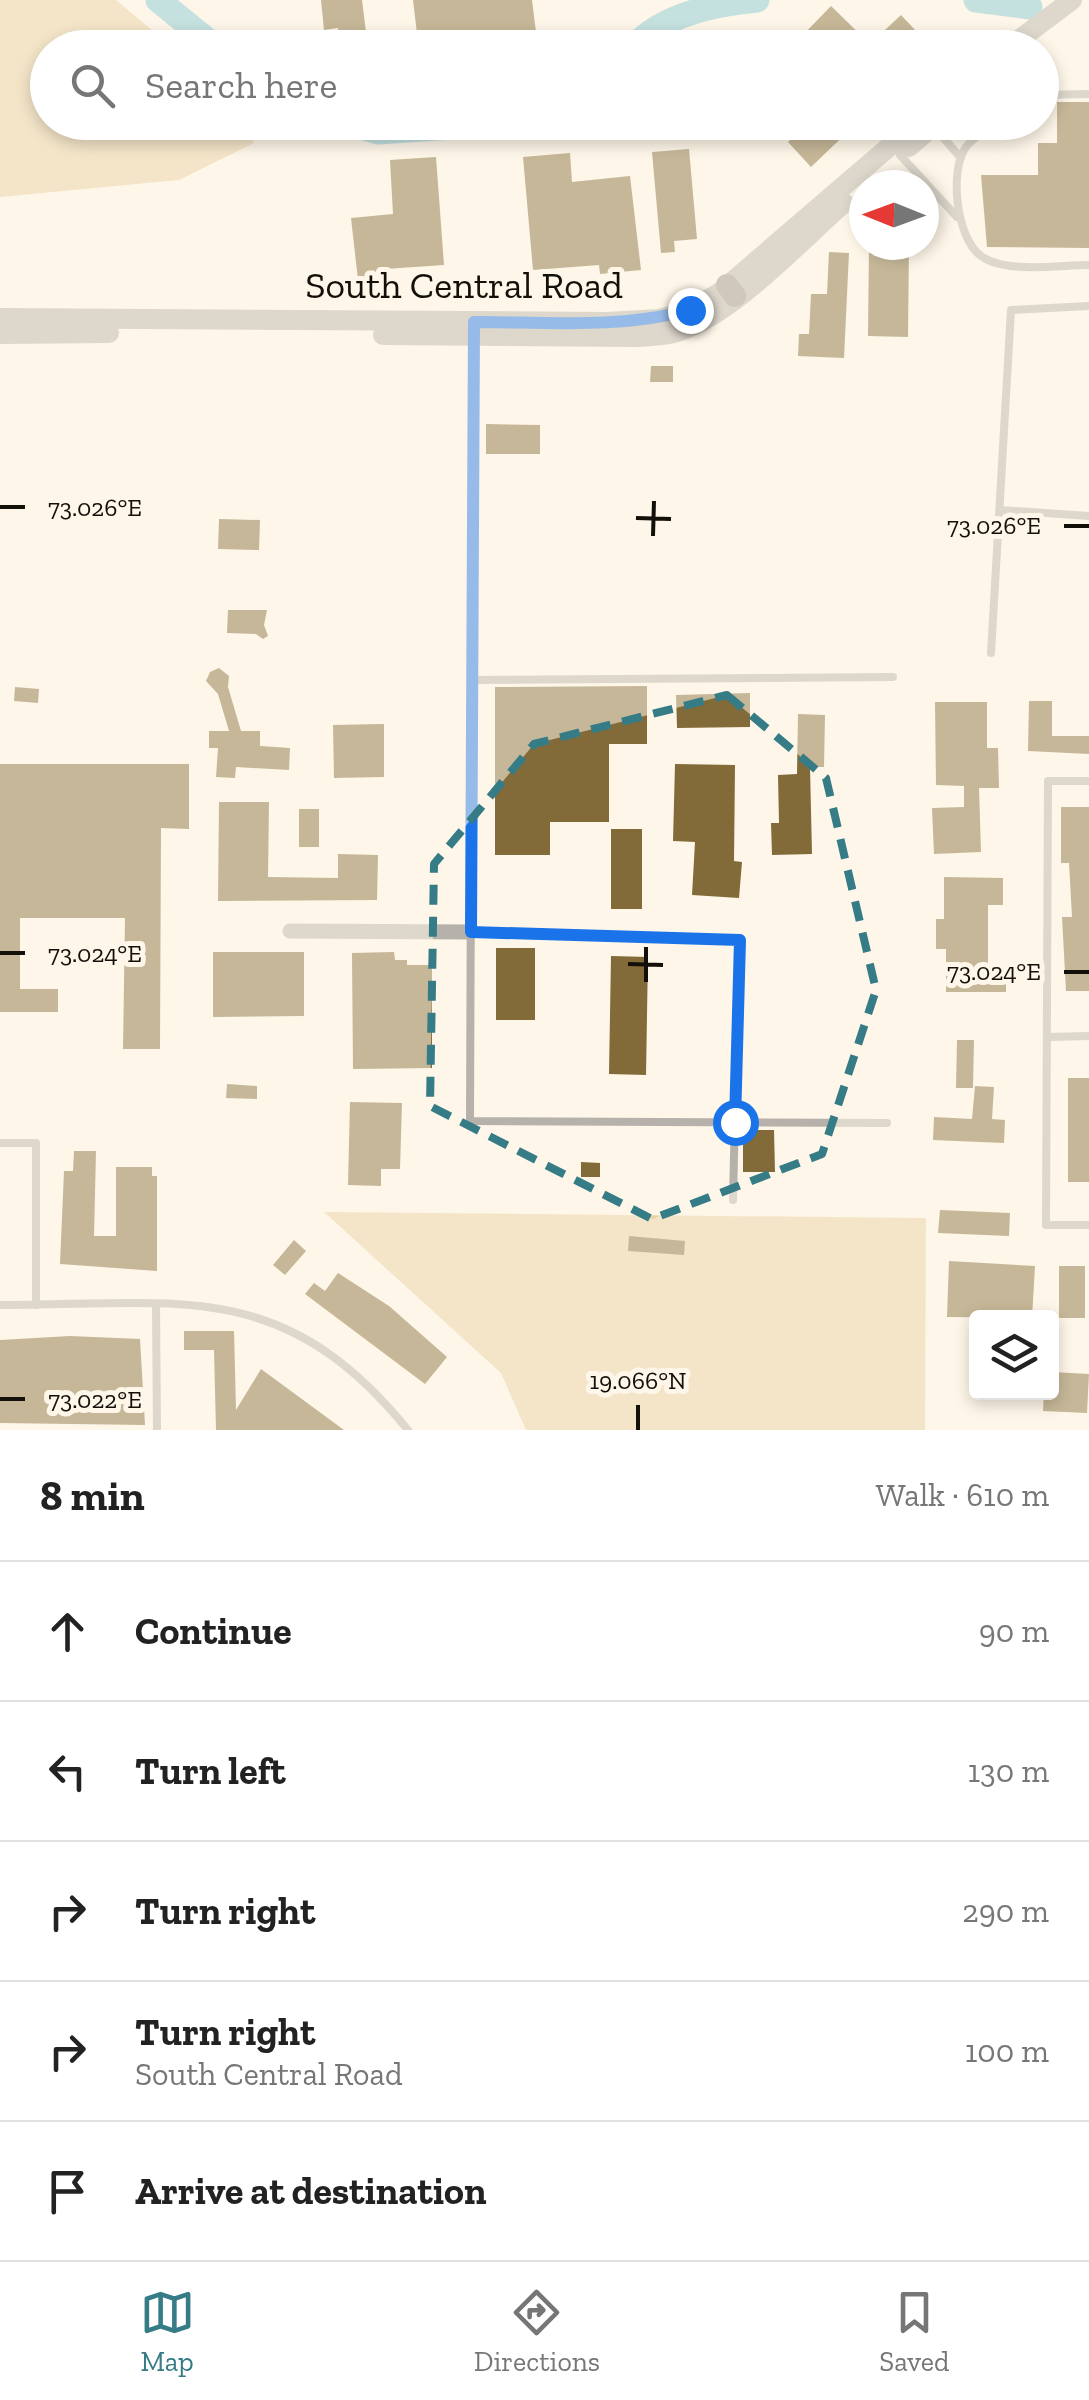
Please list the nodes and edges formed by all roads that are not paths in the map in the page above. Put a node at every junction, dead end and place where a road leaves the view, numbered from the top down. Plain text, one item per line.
1 (1072, 0) edge
2 (1089, 3) edge
3 (1032, 30) edge
4 (1051, 30) edge
5 (1089, 94) edge
6 (1059, 95) edge
7 (911, 140) edge
8 (914, 140) edge
9 (945, 140) edge
10 (973, 140) edge
11 (900, 154) junction
12 (961, 158) junction
13 (881, 170) edge
14 (849, 197) edge
15 (957, 217) junction
16 (1089, 265) edge
17 (731, 290) junction
18 (1089, 306) edge
19 (0, 318) edge
20 (474, 330) junction
21 (0, 334) edge
22 (1000, 510) junction
23 (1089, 516) edge
24 (991, 653) dead end
25 (893, 677) dead end
26 (472, 680) junction
27 (1089, 781) edge
28 (290, 931) dead end
29 (471, 932) junction
30 (1089, 1036) edge
31 (1048, 1037) junction
32 (735, 1122) junction
33 (887, 1124) dead end
34 (0, 1143) edge
35 (733, 1200) dead end
36 (1089, 1225) edge
37 (156, 1304) junction
38 (0, 1305) edge
39 (36, 1305) junction
40 (156, 1430) edge
41 (408, 1430) edge

1 - 3 street
2 - 4 street
5 - 6 lane
7 - 17 street, South Central Road
8 - 11 street, South Central Road
9 - 12 lane
10 - 12 lane
11 - 13 street, South Central Road
11 - 15 lane
12 - 15 lane
14 - 17 street, South Central Road
15 - 16 lane
17 - 20 street, South Central Road
18 - 22 lane
19 - 20 street, South Central Road
20 - 21 street, South Central Road
20 - 26 lane
22 - 23 lane
22 - 24 lane
25 - 26 lane
26 - 29 lane
27 - 31 lane
28 - 29 street
29 - 32 lane
29 - 32 lane
30 - 31 lane
31 - 36 lane
32 - 33 lane
32 - 35 lane
34 - 39 lane
37 - 39 lane
37 - 40 lane
37 - 41 lane
38 - 39 lane

